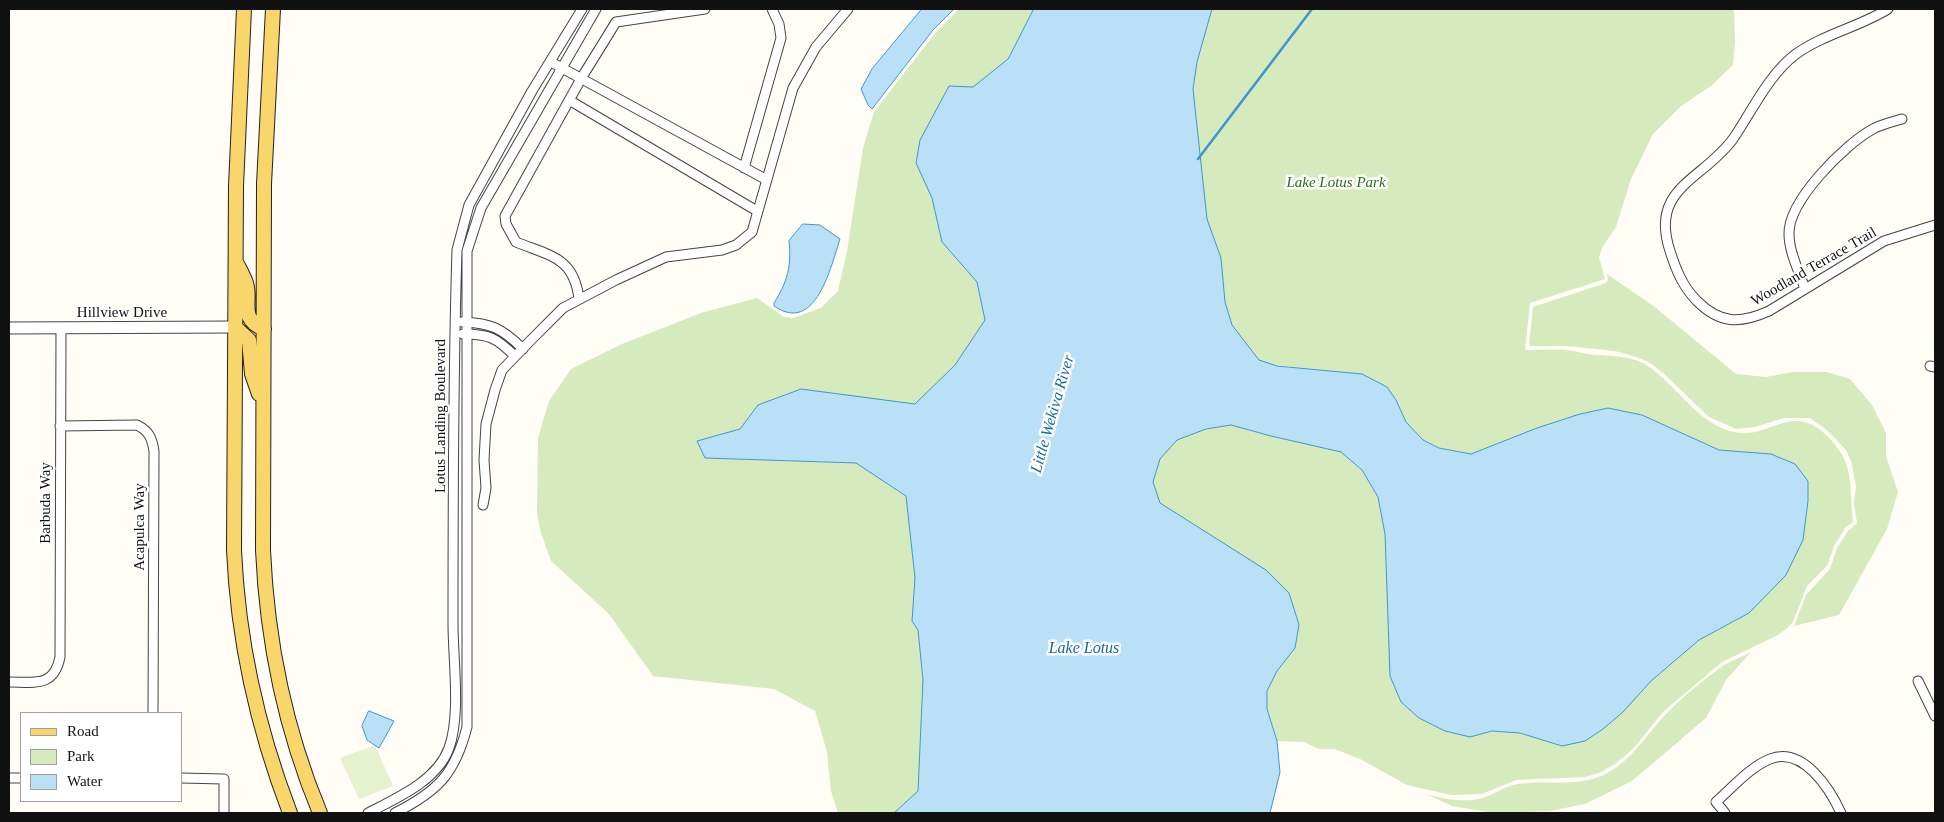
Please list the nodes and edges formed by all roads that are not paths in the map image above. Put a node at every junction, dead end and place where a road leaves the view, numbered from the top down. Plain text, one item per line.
1 (244, 9) edge
2 (273, 9) edge
3 (582, 9) edge
4 (596, 9) edge
5 (705, 9) edge
6 (772, 9) edge
7 (848, 9) edge
8 (1888, 9) edge
9 (551, 62) junction
10 (563, 68) junction
11 (582, 78) junction
12 (569, 100) junction
13 (1902, 119) dead end
14 (744, 168) junction
15 (767, 180) junction
16 (757, 211) junction
17 (1935, 225) edge
18 (235, 262) junction
19 (1805, 288) junction
20 (579, 299) junction
21 (455, 322) junction
22 (467, 322) junction
23 (492, 325) junction
24 (235, 327) junction
25 (9, 328) edge
26 (61, 328) junction
27 (264, 328) junction
28 (455, 333) junction
29 (467, 334) junction
30 (488, 335) junction
31 (522, 349) junction
32 (515, 356) junction
33 (263, 406) junction
34 (60, 426) junction
35 (483, 505) dead end
36 (1918, 681) dead end
37 (9, 682) edge
38 (153, 712) edge
39 (1935, 716) edge
40 (182, 778) edge
41 (224, 813) edge
42 (290, 813) edge
43 (320, 813) edge
44 (368, 813) edge
45 (395, 813) edge
46 (1725, 813) edge
47 (1841, 813) edge

1 - 18 main road
2 - 27 main road
3 - 9 street, Lotus Landing Boulevard
4 - 10 street, Lotus Landing Boulevard
5 - 11 street
6 - 14 street
7 - 15 street
8 - 19 street, Woodland Terrace Trail
9 - 10 street
9 - 21 street, Lotus Landing Boulevard
10 - 11 street
10 - 22 street, Lotus Landing Boulevard
11 - 12 street
11 - 14 street
12 - 16 street
12 - 20 street
13 - 19 street
14 - 15 street
15 - 16 street
16 - 20 street
17 - 19 street, Woodland Terrace Trail
18 - 24 main road
18 - 27 main road
20 - 31 street
21 - 22 street
21 - 28 street, Lotus Landing Boulevard
22 - 23 street
22 - 29 street, Lotus Landing Boulevard
23 - 30 street
23 - 31 street
24 - 26 street, Hillview Drive
24 - 33 main road
24 - 42 main road
25 - 26 street, Hillview Drive
26 - 34 street, Barbuda Way
27 - 33 main road
28 - 29 street
28 - 44 street, Lotus Landing Boulevard
29 - 30 street
29 - 45 street, Lotus Landing Boulevard
30 - 32 street
31 - 32 street
32 - 35 street
33 - 43 main road
34 - 37 street, Barbuda Way
34 - 38 street, Acapulca Way
36 - 39 street
40 - 41 street
46 - 47 street

